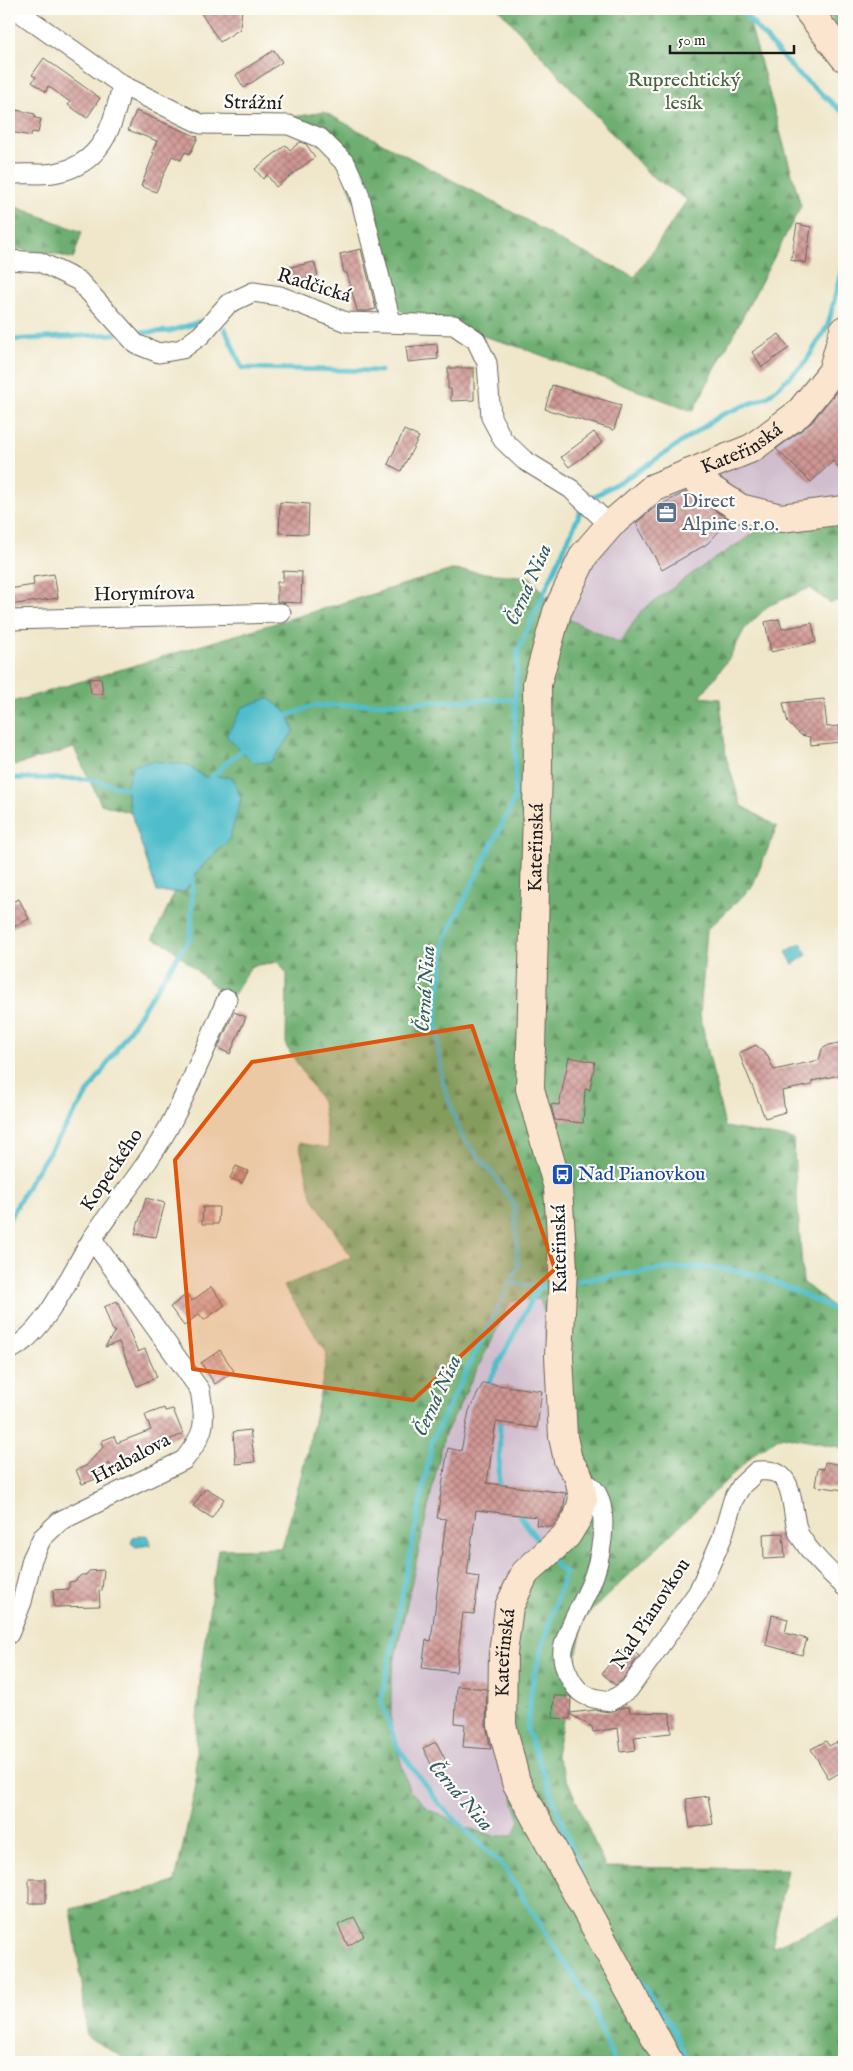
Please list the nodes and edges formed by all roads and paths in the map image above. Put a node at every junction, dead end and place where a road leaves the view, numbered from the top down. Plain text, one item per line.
1 (15, 9) edge
2 (807, 9) edge
3 (844, 56) edge
4 (122, 85) junction
5 (9, 172) edge
6 (9, 260) edge
7 (391, 322) junction
8 (844, 330) edge
9 (687, 474) junction
10 (844, 510) edge
11 (602, 518) junction
12 (280, 613) dead end
13 (9, 620) edge
14 (228, 999) dead end
15 (92, 1239) junction
16 (9, 1350) edge
17 (579, 1477) junction
18 (844, 1586) edge
19 (9, 1634) edge
20 (669, 2062) edge

1 - 4 street, Strážní
2 - 3 street
4 - 5 street
4 - 7 street, Strážní
6 - 7 street, Radčická
7 - 11 street, Radčická
8 - 9 street, Kateřinská
9 - 10 street
9 - 11 street, Kateřinská
11 - 17 street, Kateřinská
12 - 13 street, Horymírova
14 - 15 street, Kopeckého
15 - 16 street, Kopeckého
15 - 19 street, Hrabalova
17 - 18 street, Nad Pianovkou
17 - 20 street, Kateřinská

